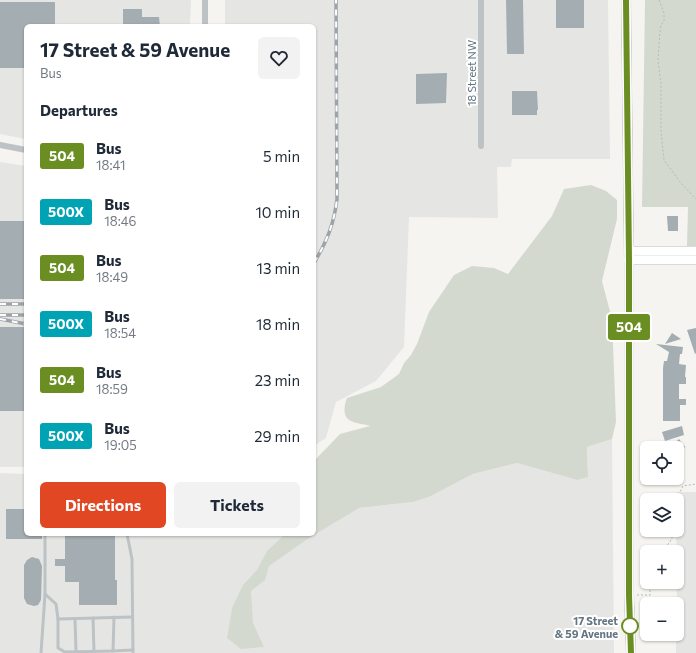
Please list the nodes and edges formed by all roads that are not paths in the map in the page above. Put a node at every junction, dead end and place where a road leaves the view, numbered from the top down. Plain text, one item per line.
1 (205, 0) edge
2 (481, 0) edge
3 (626, 0) edge
4 (205, 24) edge
5 (0, 145) edge
6 (481, 146) dead end
7 (24, 150) edge
8 (696, 251) edge
9 (629, 255) junction
10 (696, 260) edge
11 (45, 536) edge
12 (127, 536) edge
13 (45, 594) junction
14 (114, 617) junction
15 (132, 617) junction
16 (93, 618) junction
17 (75, 619) junction
18 (58, 620) junction
19 (113, 651) junction
20 (133, 651) edge
21 (76, 652) edge
22 (94, 652) edge
23 (41, 653) edge
24 (632, 653) edge

1 - 4 street
2 - 6 street, 18 Street NW
3 - 9 main road
5 - 7 street
8 - 9 main road
9 - 10 main road
9 - 24 main road
11 - 13 lane
12 - 15 lane
13 - 18 lane
13 - 23 lane
14 - 15 lane
14 - 16 lane
14 - 19 lane
15 - 20 lane
16 - 17 lane
16 - 22 lane
17 - 18 lane
17 - 21 lane
18 - 21 lane
19 - 20 lane
19 - 22 lane
21 - 22 lane

